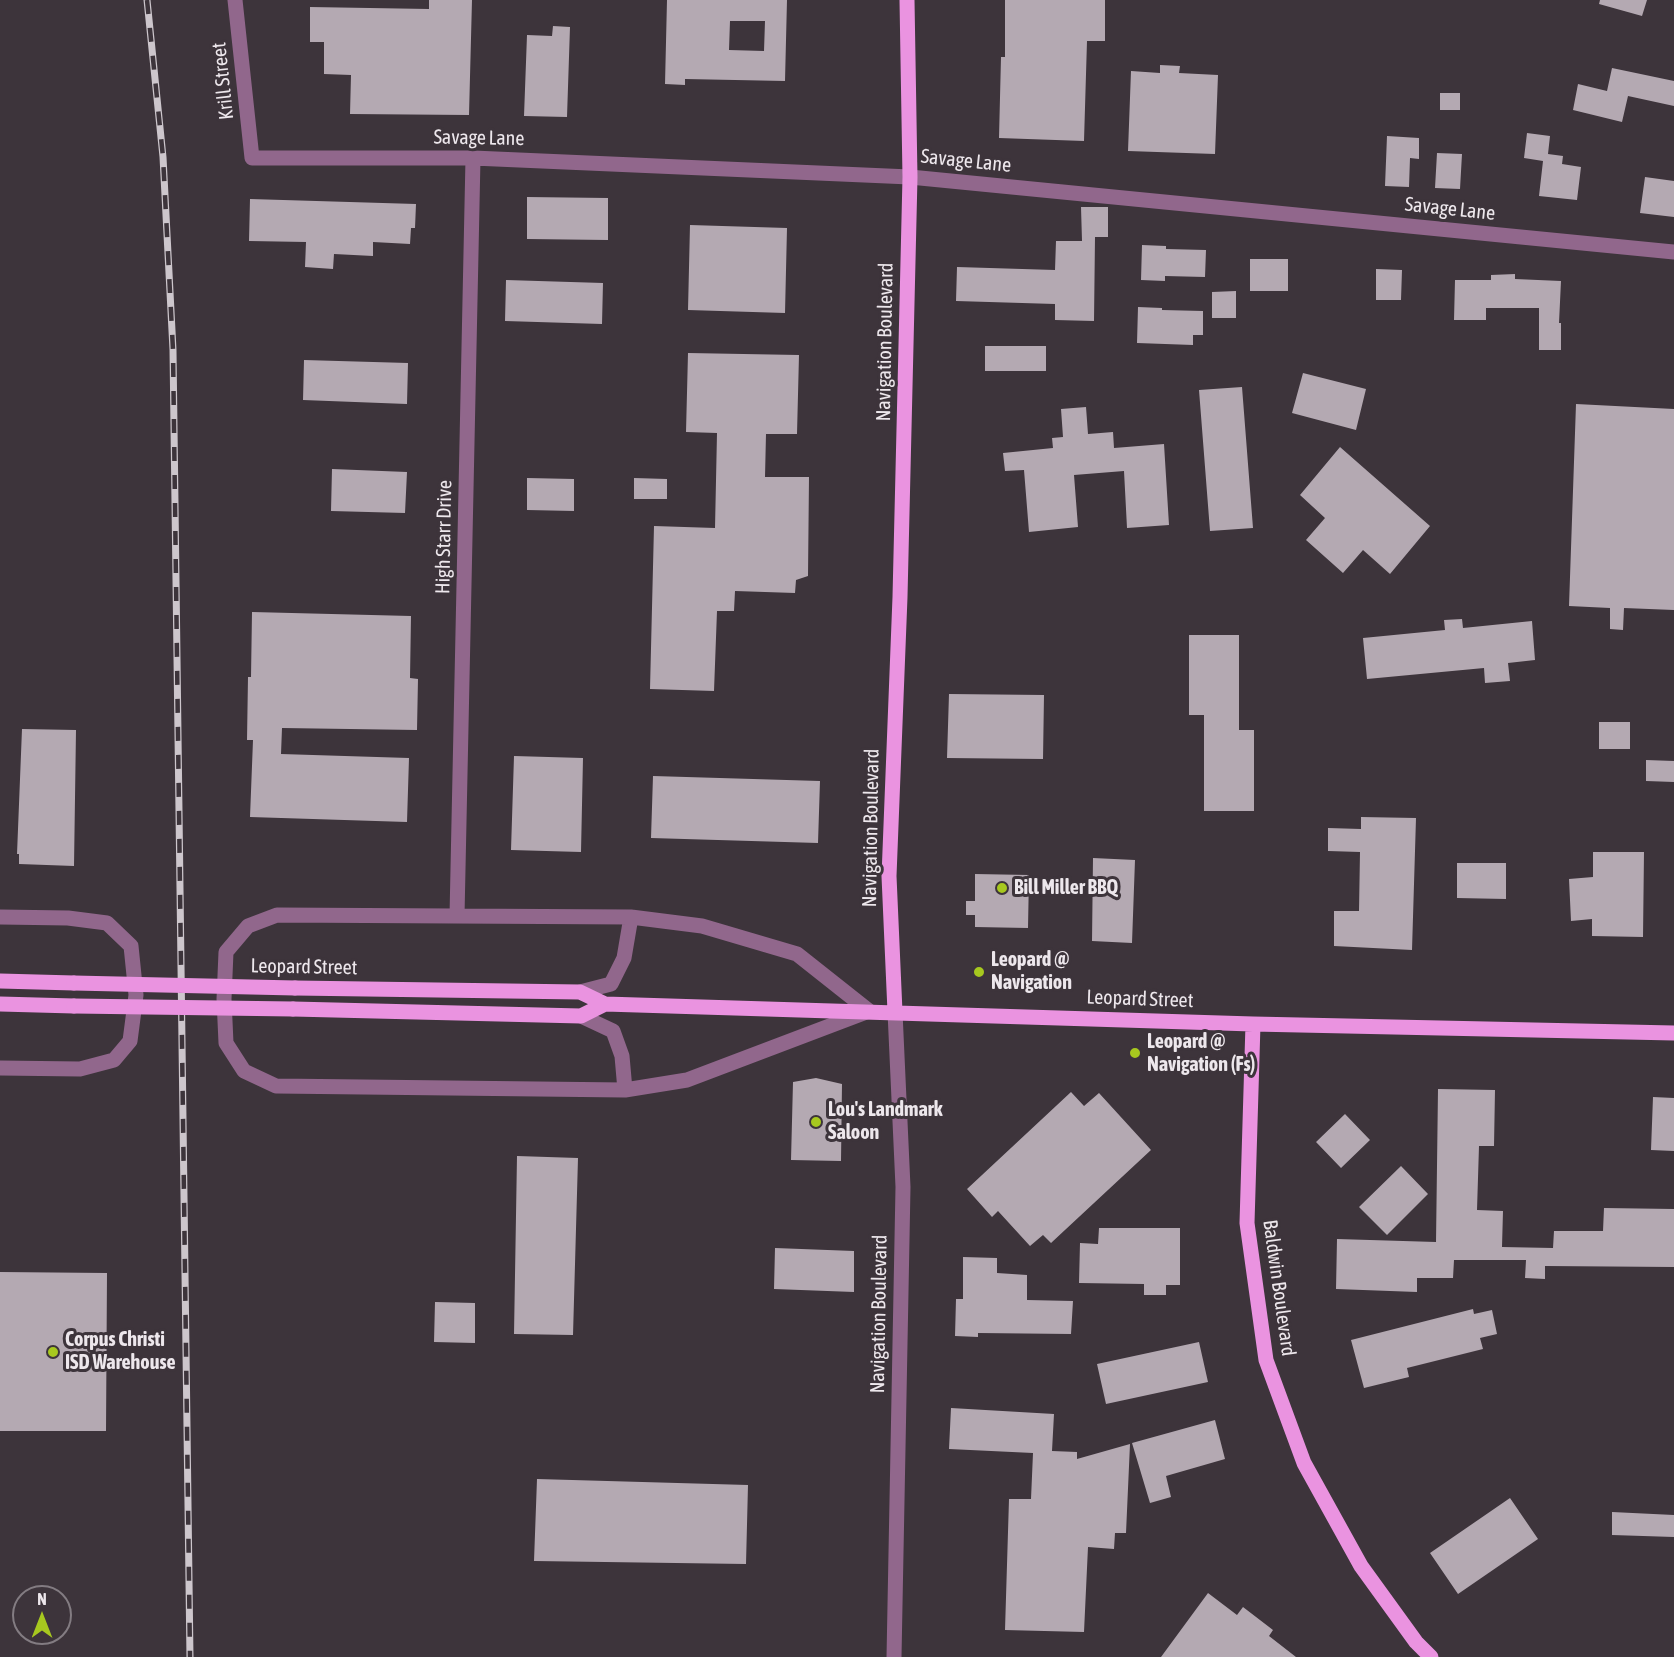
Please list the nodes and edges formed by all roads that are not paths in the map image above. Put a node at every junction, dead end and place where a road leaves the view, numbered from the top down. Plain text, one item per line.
1 (235, 0) edge
2 (907, 0) edge
3 (252, 158) joint
4 (473, 158) junction
5 (910, 177) junction
6 (1674, 252) edge
7 (457, 916) junction
8 (0, 917) edge
9 (631, 917) junction
10 (0, 981) edge
11 (580, 992) junction
12 (0, 1004) edge
13 (605, 1004) junction
14 (869, 1011) junction
15 (895, 1012) junction
16 (581, 1016) junction
17 (1253, 1024) junction
18 (1674, 1033) edge
19 (0, 1068) edge
20 (625, 1090) junction
21 (894, 1657) edge
22 (1431, 1657) edge

1 - 3 street, Krill Street
2 - 5 main road, Navigation Boulevard
3 - 4 street, Savage Lane
4 - 5 street, Savage Lane
4 - 7 street, High Starr Drive
5 - 6 street, Savage Lane
5 - 15 main road, Navigation Boulevard
7 - 9 street
7 - 20 street
8 - 19 street
9 - 11 street
9 - 14 street
10 - 11 main road, Leopard Street, bridge
11 - 13 main road, Leopard Street
12 - 16 main road, Leopard Street, bridge
13 - 14 main road, Leopard Street
13 - 16 main road, Leopard Street
14 - 15 main road, Leopard Street
14 - 20 street
15 - 17 main road, Leopard Street
15 - 21 street, Navigation Boulevard
16 - 20 street
17 - 18 main road, Leopard Street
17 - 22 main road, Baldwin Boulevard

